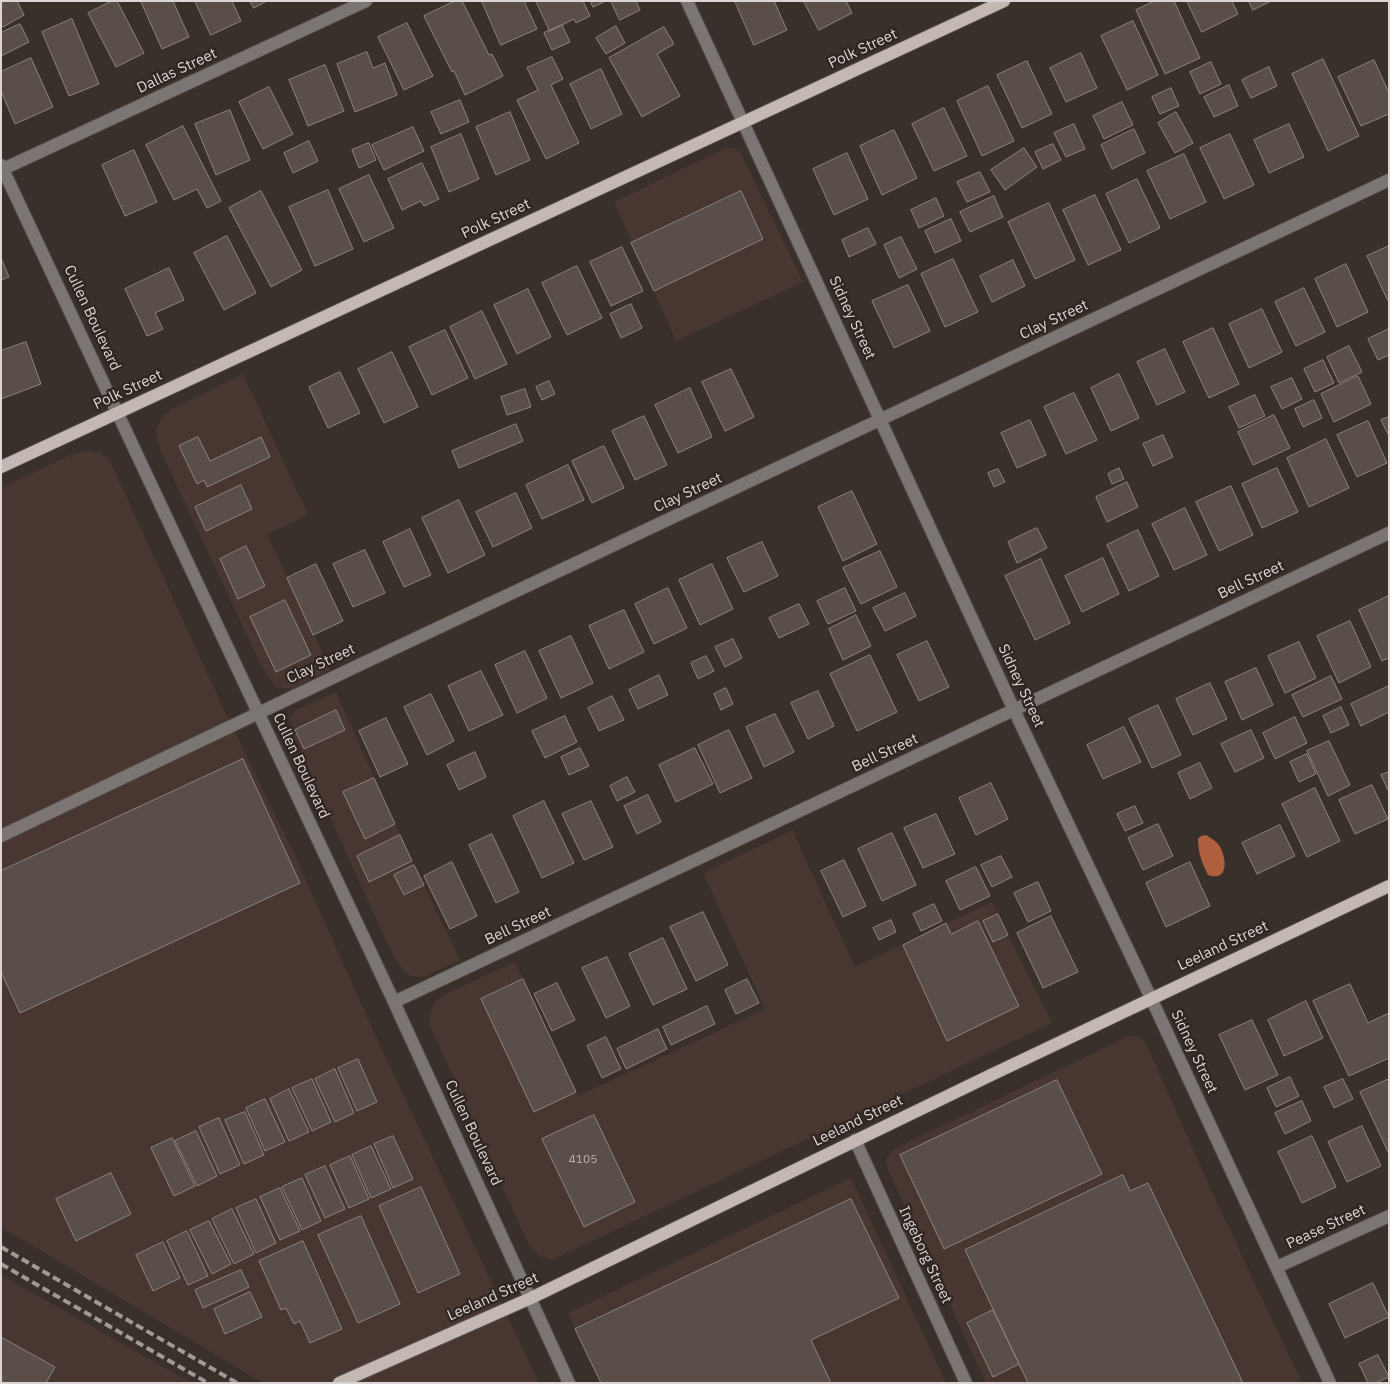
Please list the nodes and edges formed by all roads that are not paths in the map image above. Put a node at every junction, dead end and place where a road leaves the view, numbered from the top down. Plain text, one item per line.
1 (366, 1) edge
2 (688, 1) edge
3 (1004, 1) edge
4 (744, 122) junction
5 (2, 168) edge
6 (1389, 180) edge
7 (119, 413) junction
8 (881, 420) junction
9 (1, 467) edge
10 (1389, 533) edge
11 (1014, 710) junction
12 (258, 712) junction
13 (1, 836) edge
14 (1389, 886) edge
15 (1151, 998) junction
16 (394, 1002) junction
17 (855, 1140) junction
18 (1389, 1216) edge
19 (1277, 1267) junction
20 (531, 1298) junction
21 (340, 1383) edge
22 (569, 1383) edge
23 (966, 1383) edge
24 (1330, 1383) edge

1 - 5 street, Dallas Street
2 - 4 street, Sidney Street
3 - 4 main road, Polk Street
4 - 7 main road, Polk Street
4 - 8 street, Sidney Street
5 - 7 street, Cullen Boulevard
6 - 8 street, Clay Street
7 - 9 main road, Polk Street
7 - 12 street, Cullen Boulevard
8 - 11 street, Sidney Street
8 - 12 street, Clay Street
10 - 11 street, Bell Street
11 - 15 street, Sidney Street
11 - 16 street, Bell Street
12 - 13 street, Clay Street
12 - 16 street, Cullen Boulevard
14 - 15 main road, Leeland Street
15 - 17 main road, Leeland Street
15 - 19 street, Sidney Street
16 - 20 street, Cullen Boulevard
17 - 20 main road, Leeland Street
17 - 23 street, Ingeborg Street
18 - 19 street, Pease Street
19 - 24 street, Sidney Street
20 - 21 main road, Leeland Street
20 - 22 street, Cullen Boulevard

